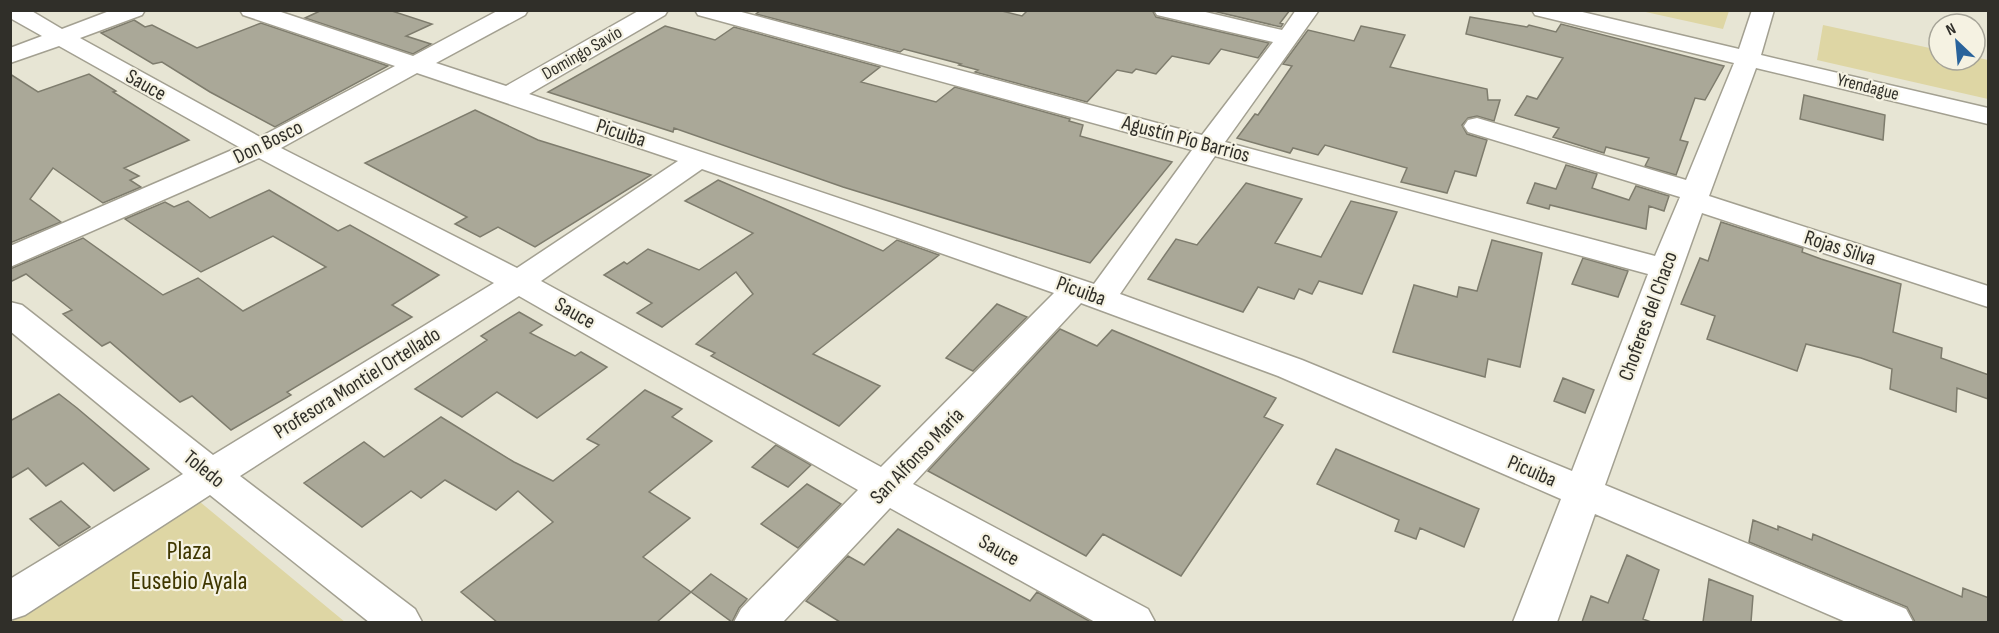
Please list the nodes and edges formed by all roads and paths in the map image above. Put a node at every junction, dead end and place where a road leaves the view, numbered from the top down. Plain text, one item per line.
1 (12, 10) edge
2 (134, 10) edge
3 (252, 10) edge
4 (517, 10) edge
5 (657, 10) edge
6 (706, 10) edge
7 (1165, 10) edge
8 (1308, 10) edge
9 (1543, 10) edge
10 (1763, 10) edge
11 (61, 38) junction
12 (1288, 38) junction
13 (10, 56) edge
14 (1748, 58) junction
15 (415, 66) junction
16 (507, 96) junction
17 (1989, 116) edge
18 (1477, 126) dead end
19 (1209, 146) junction
20 (260, 148) junction
21 (699, 159) junction
22 (1694, 196) junction
23 (10, 258) edge
24 (1666, 269) junction
25 (518, 282) junction
26 (1088, 293) junction
27 (1989, 297) edge
28 (10, 313) edge
29 (211, 475) junction
30 (887, 488) junction
31 (1583, 493) junction
32 (10, 602) edge
33 (400, 622) edge
34 (756, 622) edge
35 (1133, 622) edge
36 (1535, 622) edge
37 (1891, 622) edge

1 - 11 street, Sauce
2 - 11 street
3 - 15 street, Picuiba
4 - 15 street, Don Bosco
5 - 16 street, Domingo Savio
6 - 19 street, Agustín Pío Barrios
7 - 12 street
8 - 12 street, San Alfonso María
9 - 14 street, Yrendague
10 - 14 street, Choferes del Chaco
11 - 13 street
11 - 20 street, Sauce
12 - 19 street, San Alfonso María
14 - 17 street, Yrendague
14 - 22 street, Choferes del Chaco
15 - 16 street, Picuiba
15 - 20 street, Don Bosco
16 - 21 street, Picuiba
18 - 22 street, Rojas Silva
19 - 24 street, Agustín Pío Barrios
19 - 26 street, San Alfonso María
20 - 23 street, Don Bosco
20 - 25 street, Sauce
21 - 25 street, Profesora Montiel Ortellado
21 - 26 street, Picuiba
22 - 24 street, Choferes del Chaco
22 - 27 street, Rojas Silva
24 - 31 street, Choferes del Chaco
25 - 29 street, Profesora Montiel Ortellado
25 - 30 street, Sauce
26 - 30 street, San Alfonso María
26 - 31 street, Picuiba
28 - 29 street, Toledo
29 - 32 street, Profesora Montiel Ortellado
29 - 33 street, Toledo
30 - 34 street, San Alfonso María
30 - 35 street, Sauce
31 - 36 street, Choferes del Chaco
31 - 37 street, Picuiba

